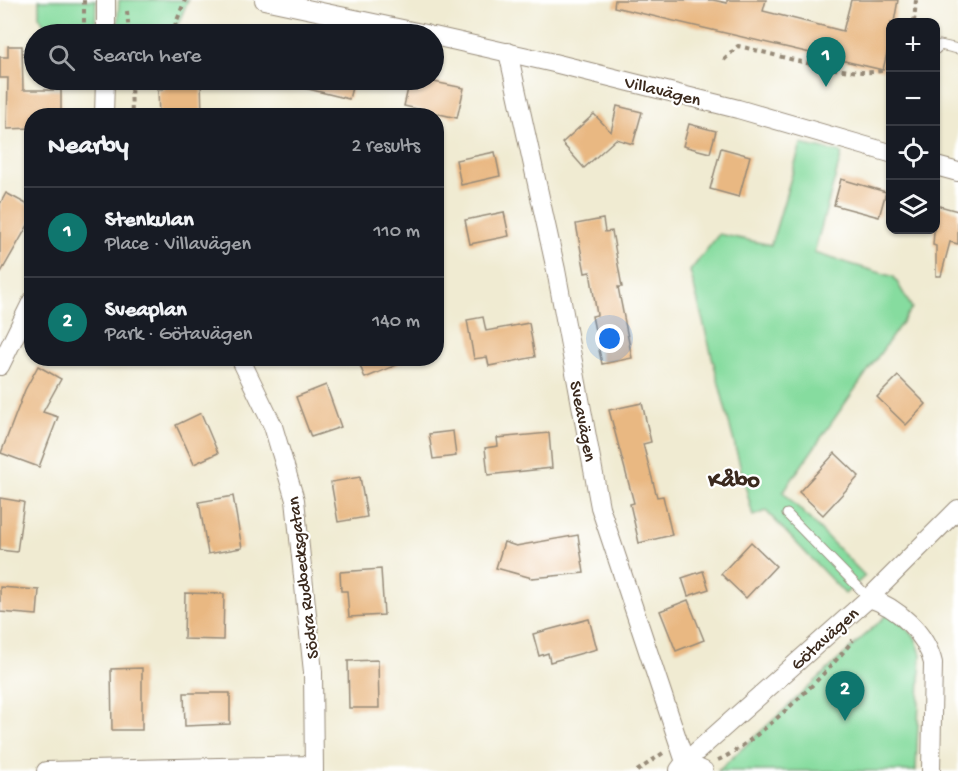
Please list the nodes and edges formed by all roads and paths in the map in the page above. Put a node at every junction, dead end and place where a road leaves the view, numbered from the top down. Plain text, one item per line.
1 (84, 0) edge
2 (106, 0) edge
3 (185, 0) edge
4 (264, 0) edge
5 (916, 0) edge
6 (127, 2) dead end
7 (914, 18) edge
8 (84, 24) edge
9 (105, 24) edge
10 (128, 24) edge
11 (176, 24) edge
12 (378, 24) edge
13 (444, 38) edge
14 (940, 45) edge
15 (958, 49) edge
16 (508, 52) junction
17 (724, 60) dead end
18 (886, 70) edge
19 (105, 90) edge
20 (131, 90) edge
21 (104, 108) edge
22 (132, 108) edge
23 (886, 152) edge
24 (940, 167) edge
25 (958, 172) edge
26 (24, 317) edge
27 (0, 366) edge
28 (244, 366) edge
29 (958, 509) edge
30 (787, 514) dead end
31 (869, 598) junction
32 (682, 766) edge
33 (314, 768) edge
34 (46, 771) edge
35 (663, 771) edge
36 (704, 771) edge
37 (931, 771) edge

1 - 8 path
2 - 9 street
3 - 11 path
4 - 12 street
5 - 7 path
6 - 10 path
13 - 16 street, Villavägen
14 - 15 lane
16 - 23 street, Villavägen
16 - 32 street, Sveavägen
17 - 18 path
19 - 21 street
20 - 22 path
24 - 25 street
26 - 27 street
28 - 33 street, Södra Rudbecksgatan
29 - 31 street, Götavägen
30 - 31 lane
31 - 32 street, Götavägen
31 - 37 street
32 - 35 street, Götavägen
32 - 36 street
33 - 34 street

